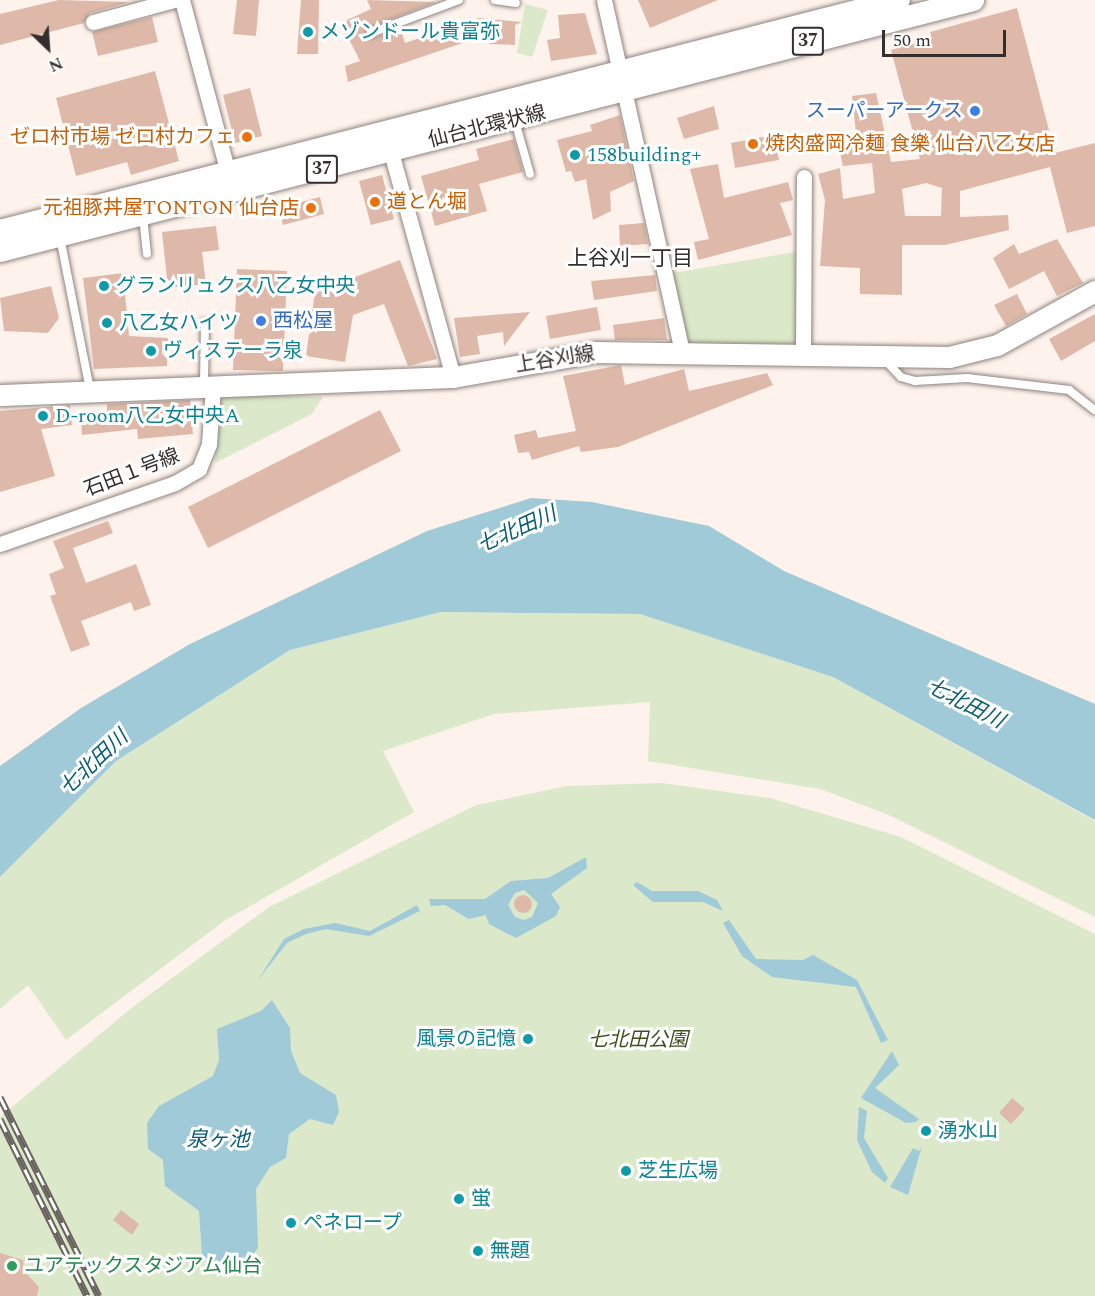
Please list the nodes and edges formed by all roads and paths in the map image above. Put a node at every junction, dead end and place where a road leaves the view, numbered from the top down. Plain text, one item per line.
1 (174, 0) edge
2 (182, 0) edge
3 (459, 0) edge
4 (495, 0) edge
5 (604, 0) edge
6 (899, 0) edge
7 (973, 0) edge
8 (516, 3) dead end
9 (93, 22) dead end
10 (371, 33) dead end
11 (622, 83) junction
12 (514, 120) junction
13 (391, 152) junction
14 (228, 173) junction
15 (530, 174) dead end
16 (804, 177) dead end
17 (143, 215) junction
18 (0, 231) edge
19 (60, 236) junction
20 (0, 251) edge
21 (147, 254) dead end
22 (1095, 291) edge
23 (205, 323) dead end
24 (683, 355) junction
25 (802, 358) junction
26 (885, 359) junction
27 (453, 377) junction
28 (209, 387) junction
29 (90, 392) junction
30 (0, 395) edge
31 (1095, 410) edge
32 (0, 544) edge

1 - 9 street
2 - 14 street
3 - 10 lane
4 - 8 lane
5 - 11 street
6 - 11 main road, 仙台北環状線 / 37
7 - 11 main road, 仙台北環状線 / 37
11 - 12 main road, 仙台北環状線 / 37
11 - 14 main road, 仙台北環状線 / 37
11 - 24 street
12 - 13 main road, 仙台北環状線 / 37
12 - 15 lane
13 - 17 main road, 仙台北環状線 / 37
13 - 27 street
14 - 18 main road, 仙台北環状線 / 37
16 - 25 street
17 - 19 main road, 仙台北環状線 / 37
17 - 21 lane
19 - 20 main road, 仙台北環状線 / 37
19 - 29 lane
22 - 26 street, 上谷刈線
23 - 28 lane
24 - 25 street, 上谷刈線
24 - 27 street, 上谷刈線
25 - 26 street, 上谷刈線
26 - 31 lane
27 - 28 street, 上谷刈線
28 - 29 street, 上谷刈線
28 - 32 street, 石田１号線
29 - 30 street, 上谷刈線

